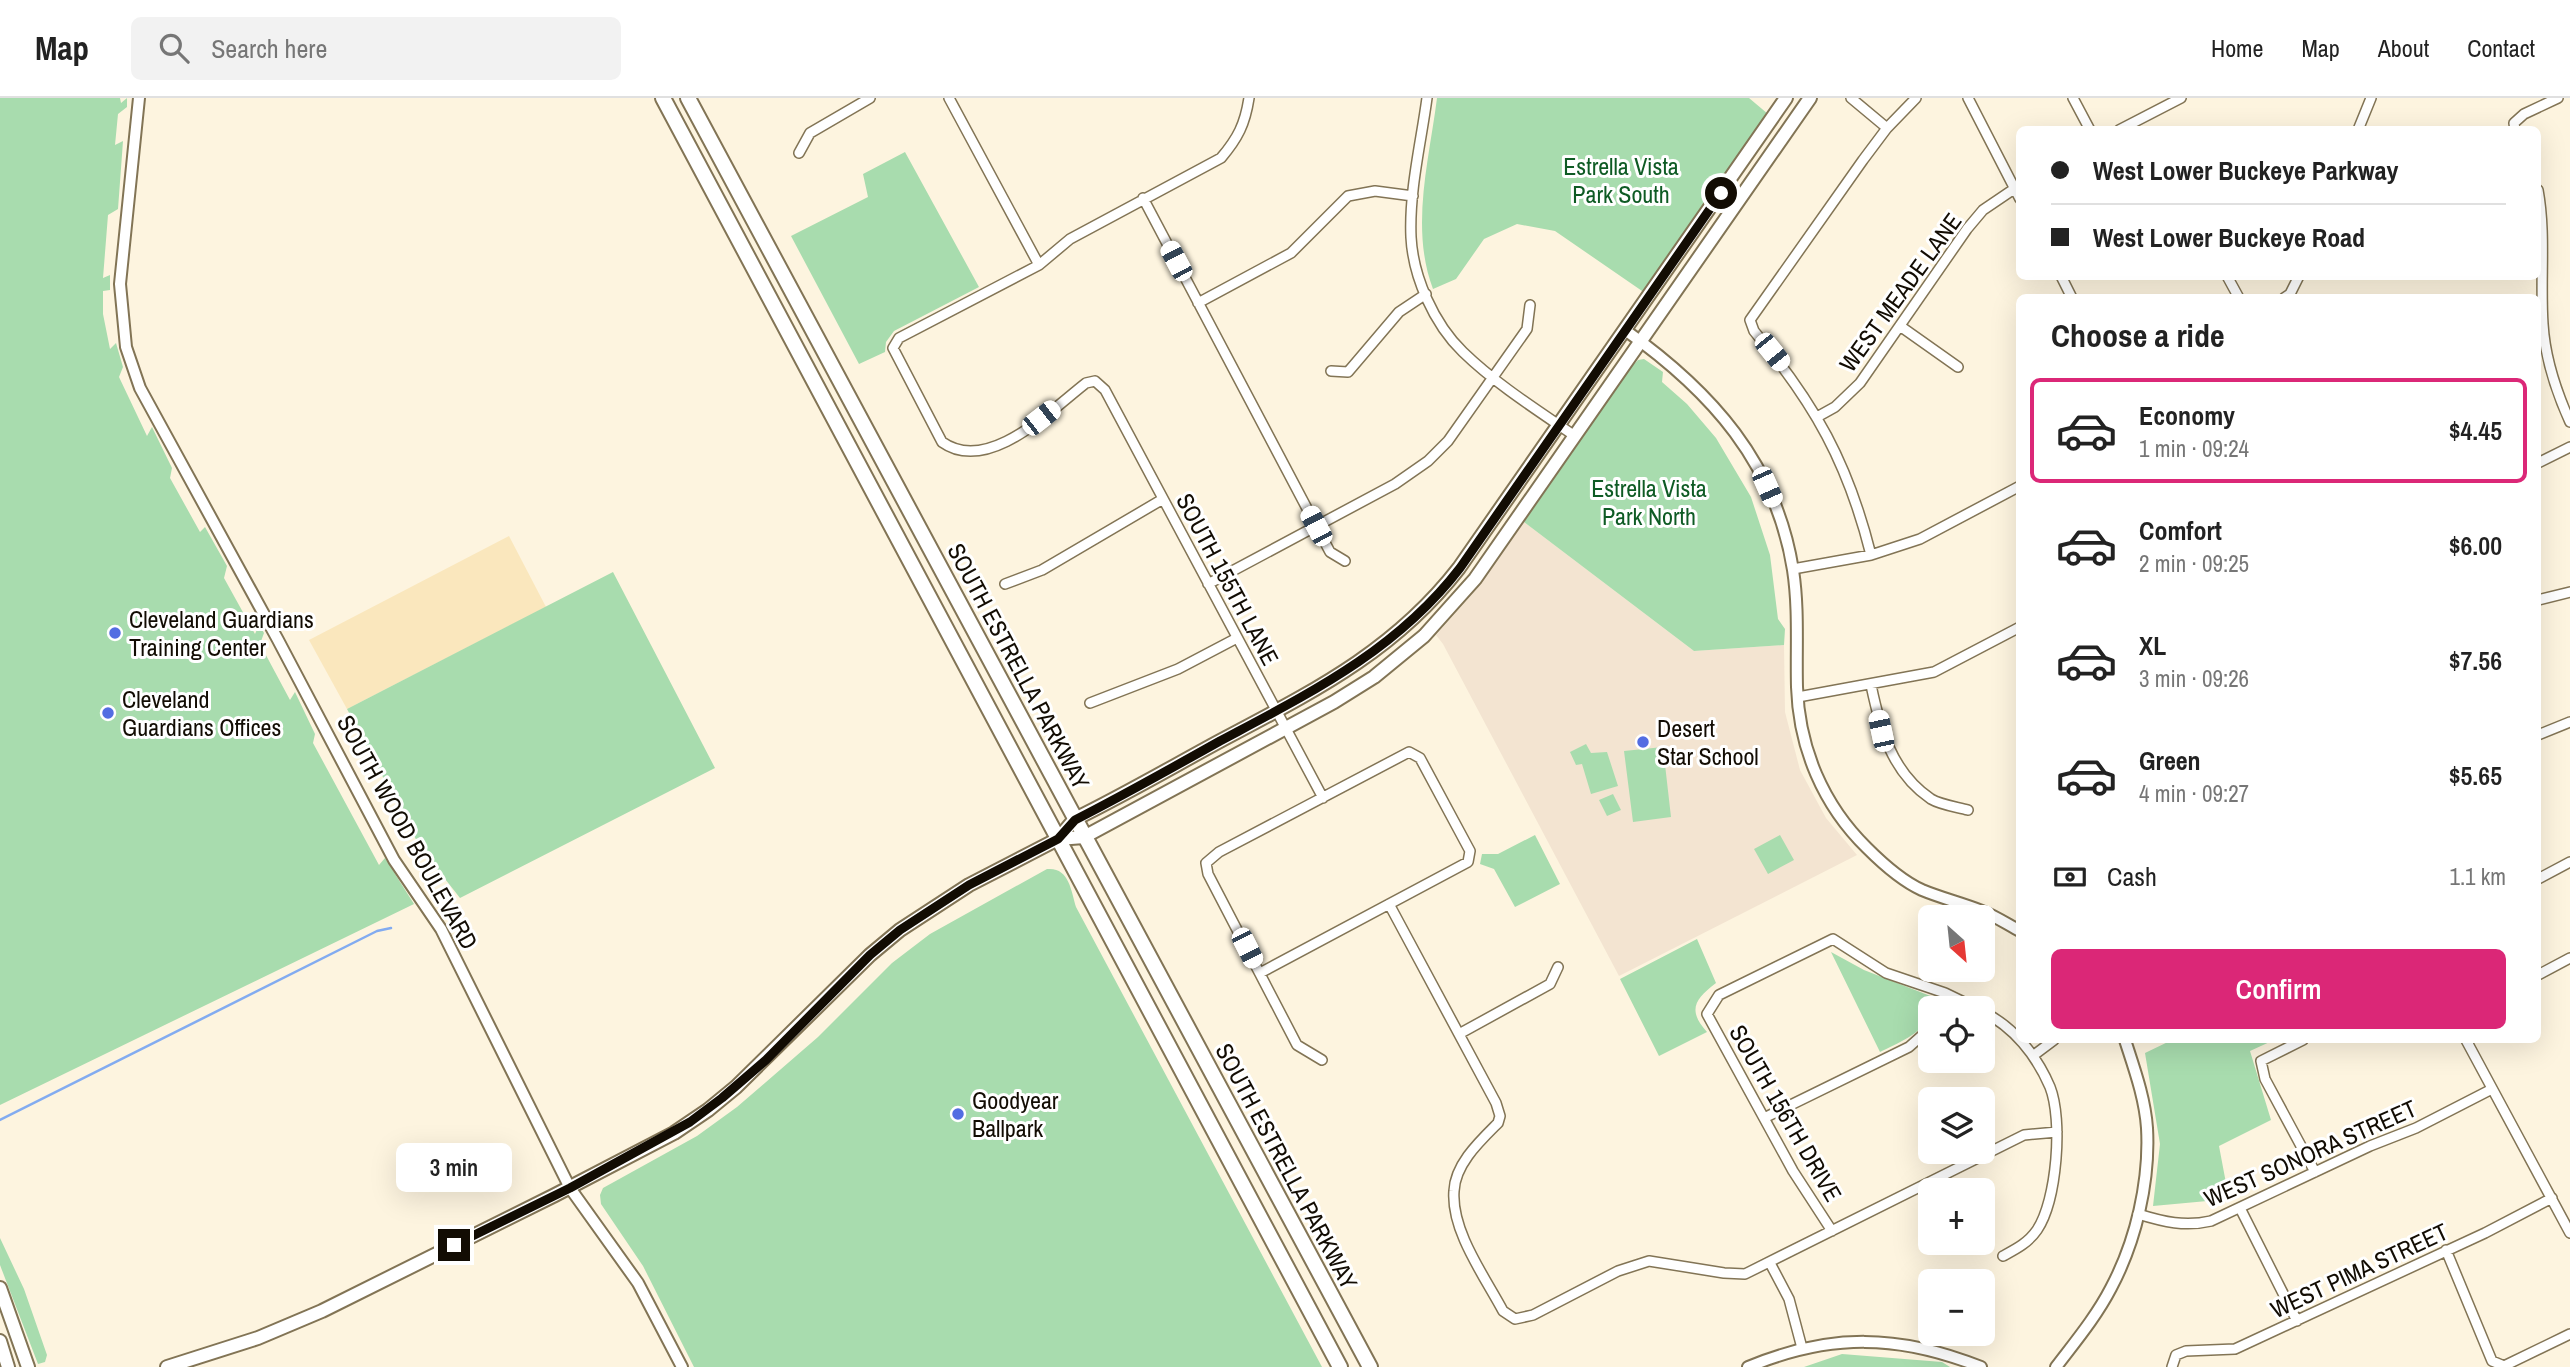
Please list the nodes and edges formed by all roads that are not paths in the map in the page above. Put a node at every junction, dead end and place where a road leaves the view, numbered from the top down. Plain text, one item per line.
1 (139, 98) edge
2 (688, 98) edge
3 (870, 98) edge
4 (949, 98) edge
5 (1249, 98) edge
6 (1427, 98) edge
7 (1786, 98) edge
8 (1810, 98) edge
9 (1851, 98) edge
10 (1916, 98) edge
11 (1968, 98) edge
12 (2073, 98) edge
13 (2181, 98) edge
14 (2371, 98) edge
15 (2558, 98) edge
16 (669, 100) edge
17 (858, 101) edge
18 (2143, 118) junction
19 (2088, 126) edge
20 (2127, 126) edge
21 (2147, 126) edge
22 (2360, 126) edge
23 (2515, 126) edge
24 (1887, 128) junction
25 (799, 153) dead end
26 (2014, 189) junction
27 (2016, 192) edge
28 (1413, 196) junction
29 (1143, 198) junction
30 (1039, 265) junction
31 (1426, 294) junction
32 (1198, 303) junction
33 (1530, 305) dead end
34 (1900, 326) junction
35 (1625, 330) junction
36 (2541, 331) edge
37 (1641, 342) junction
38 (1958, 367) dead end
39 (1331, 371) dead end
40 (1493, 376) junction
41 (1817, 417) junction
42 (2570, 422) edge
43 (1559, 425) junction
44 (1575, 436) junction
45 (2570, 447) edge
46 (2541, 462) edge
47 (2016, 488) edge
48 (1163, 499) junction
49 (1316, 526) junction
50 (1871, 555) junction
51 (1345, 561) dead end
52 (1793, 569) junction
53 (1005, 584) dead end
54 (1208, 584) junction
55 (2570, 592) edge
56 (2541, 599) edge
57 (2016, 630) edge
58 (1237, 638) junction
59 (1871, 685) junction
60 (1798, 697) junction
61 (1090, 703) dead end
62 (1277, 711) junction
63 (2570, 722) edge
64 (1286, 728) junction
65 (2541, 734) edge
66 (1323, 798) junction
67 (1968, 810) dead end
68 (1075, 820) junction
69 (1084, 837) junction
70 (1058, 839) junction
71 (2570, 862) edge
72 (2541, 877) edge
73 (1389, 904) junction
74 (2016, 929) edge
75 (2570, 958) edge
76 (1558, 967) dead end
77 (1260, 973) junction
78 (2541, 973) edge
79 (1945, 993) junction
80 (1944, 996) edge
81 (1951, 996) edge
82 (1995, 1017) edge
83 (1459, 1034) junction
84 (2016, 1037) edge
85 (1918, 1039) edge
86 (2022, 1043) edge
87 (2050, 1043) edge
88 (2126, 1043) edge
89 (2297, 1043) edge
90 (2468, 1043) edge
91 (2034, 1055) junction
92 (1322, 1060) dead end
93 (2492, 1089) junction
94 (1764, 1118) junction
95 (2057, 1132) junction
96 (2315, 1171) junction
97 (570, 1188) junction
98 (2553, 1198) junction
99 (2240, 1208) junction
100 (2138, 1214) junction
101 (1832, 1231) junction
102 (2570, 1233) edge
103 (2446, 1250) junction
104 (2003, 1256) dead end
105 (1770, 1263) junction
106 (0, 1287) edge
107 (2297, 1321) junction
108 (2570, 1334) edge
109 (0, 1341) edge
110 (1802, 1348) junction
111 (8, 1367) edge
112 (28, 1367) edge
113 (167, 1367) edge
114 (682, 1367) edge
115 (1339, 1367) edge
116 (1370, 1367) edge
117 (1748, 1367) edge
118 (1981, 1367) edge
119 (2056, 1367) edge
120 (2172, 1367) edge

1 - 97 street, SOUTH WOOD BOULEVARD
2 - 68 main road, SOUTH ESTRELLA PARKWAY
3 - 17 street
4 - 30 street
5 - 29 street
6 - 28 street
7 - 35 main road
8 - 37 main road
9 - 24 street
10 - 24 street
11 - 26 street
12 - 19 street
13 - 18 street
14 - 22 street
15 - 23 street
16 - 70 main road, SOUTH ESTRELLA PARKWAY
17 - 25 street
18 - 20 street
18 - 21 street
24 - 41 street
26 - 27 street
26 - 34 street, WEST MEADE LANE
28 - 31 street
28 - 32 street
29 - 30 street
29 - 32 street
30 - 48 street, SOUTH 155TH LANE
31 - 39 street
31 - 40 street
32 - 49 street
33 - 40 street
34 - 38 street
34 - 41 street, WEST MEADE LANE
35 - 37 street
35 - 43 main road
36 - 42 street
37 - 44 main road
37 - 52 street
40 - 43 street
40 - 49 street
41 - 50 street
43 - 44 street
43 - 62 main road
44 - 64 main road
45 - 46 street
47 - 50 street
48 - 53 street
48 - 54 street, SOUTH 155TH LANE
49 - 51 street
49 - 54 street
50 - 52 street
52 - 60 street
54 - 58 street, SOUTH 155TH LANE
55 - 56 street
57 - 59 street
58 - 61 street
58 - 62 street, SOUTH 155TH LANE
59 - 60 street
59 - 67 street
60 - 74 street
62 - 64 street, SOUTH 155TH LANE
62 - 68 main road
63 - 65 street
64 - 66 street, SOUTH 155TH LANE
64 - 69 main road
66 - 73 street
66 - 77 street
68 - 69 main road, SOUTH ESTRELLA PARKWAY
68 - 70 main road
69 - 70 main road
69 - 116 main road, SOUTH ESTRELLA PARKWAY
70 - 97 main road
70 - 115 main road, SOUTH ESTRELLA PARKWAY
71 - 72 street
73 - 77 street
73 - 83 street
75 - 78 street
76 - 83 street
77 - 92 street
79 - 80 street
79 - 81 street
79 - 94 street, SOUTH 156TH DRIVE
82 - 84 street
83 - 105 street
85 - 94 street
86 - 91 street
87 - 91 street
88 - 100 street
89 - 96 street
90 - 93 street
91 - 95 street
93 - 96 street, WEST SONORA STREET
93 - 98 street
94 - 101 street, SOUTH 156TH DRIVE
95 - 101 street
95 - 104 street
96 - 99 street, WEST SONORA STREET
97 - 113 main road
97 - 114 street, SOUTH WOOD BOULEVARD
98 - 102 street
98 - 103 street, WEST PIMA STREET
99 - 100 street, WEST SONORA STREET
99 - 107 street
100 - 119 street
101 - 105 street
103 - 107 street, WEST PIMA STREET
103 - 108 street
105 - 110 street
106 - 112 main road
107 - 120 street, WEST PIMA STREET
109 - 111 main road
110 - 117 street
110 - 118 street

